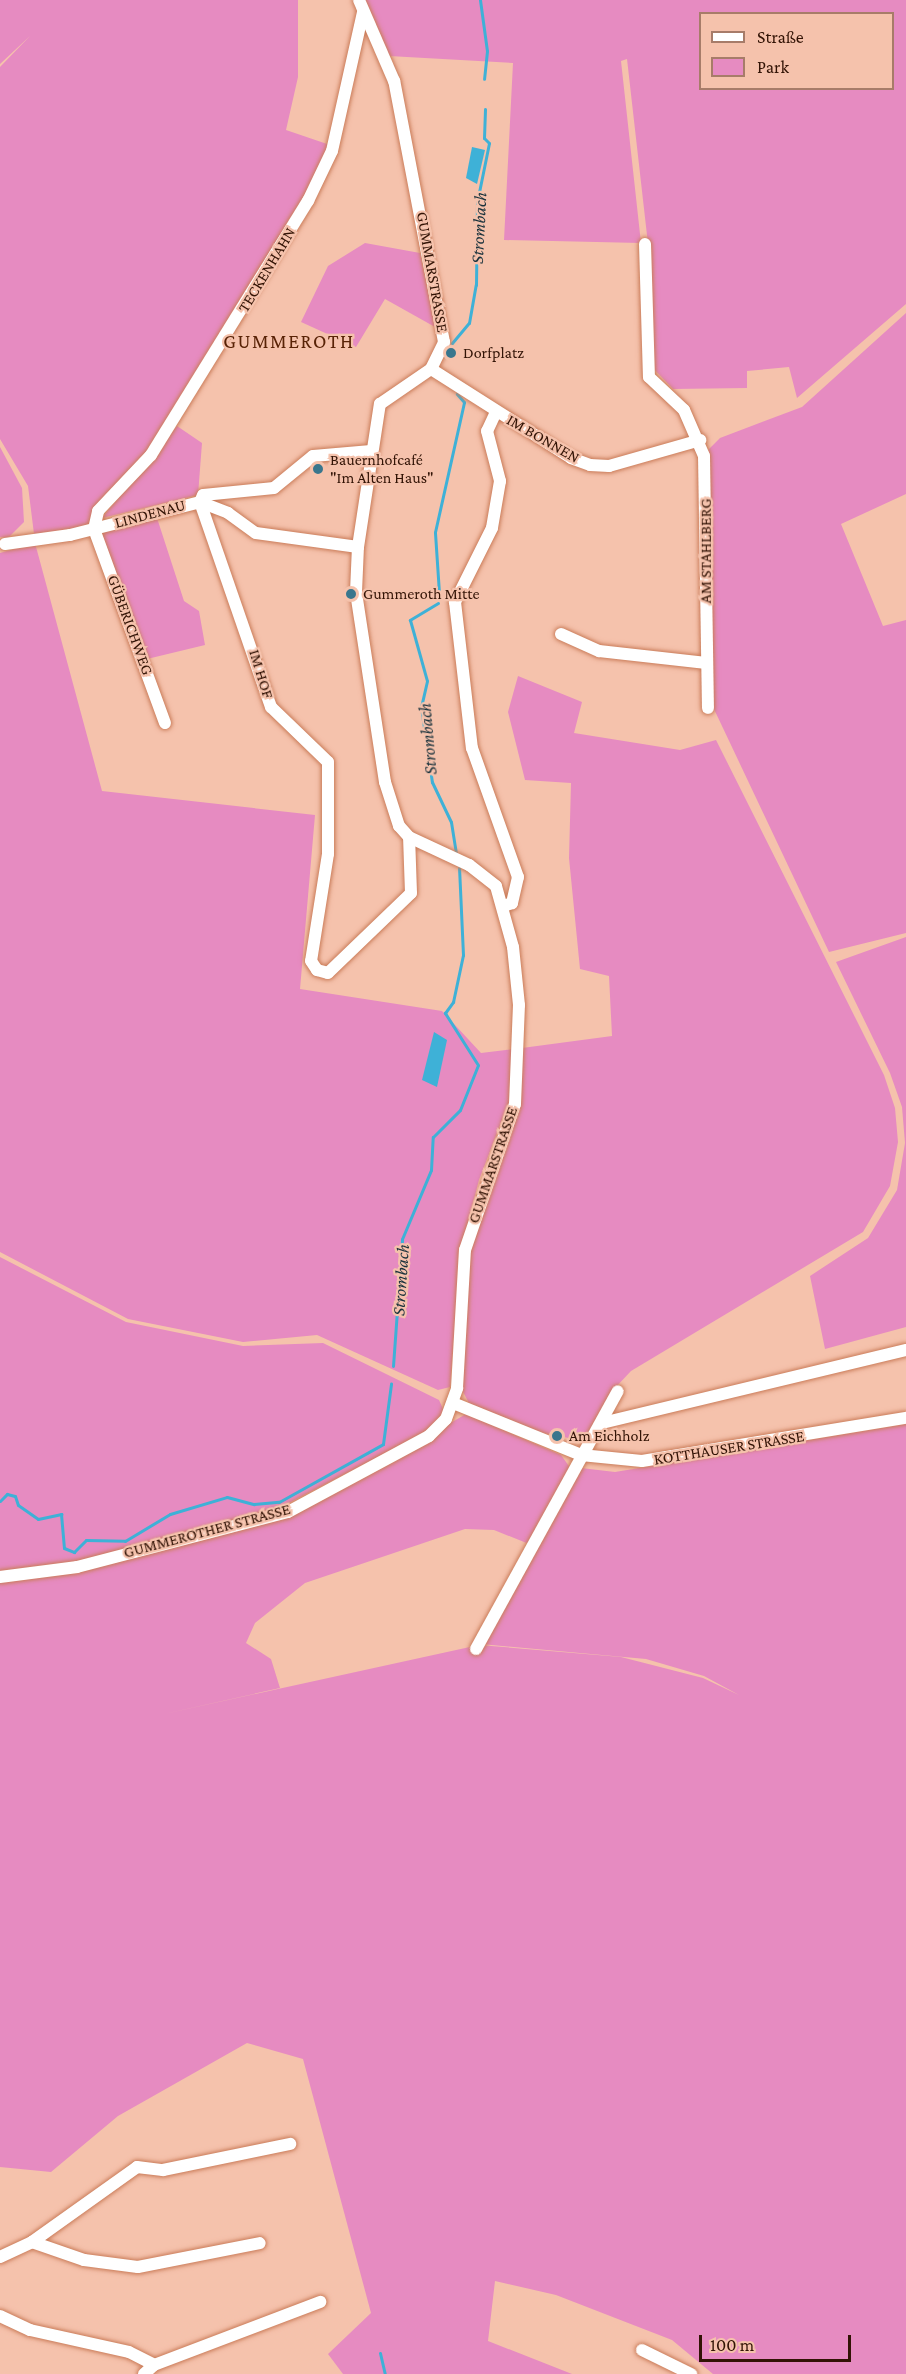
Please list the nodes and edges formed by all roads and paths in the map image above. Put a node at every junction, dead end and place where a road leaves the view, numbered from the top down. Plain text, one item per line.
1 (361, 6) edge
2 (645, 244) dead end
3 (431, 369) junction
4 (495, 412) junction
5 (700, 440) junction
6 (371, 451) junction
7 (200, 502) junction
8 (94, 529) junction
9 (5, 544) dead end
10 (358, 547) junction
11 (561, 634) dead end
12 (706, 663) junction
13 (708, 708) dead end
14 (165, 723) dead end
15 (409, 837) junction
16 (504, 906) junction
17 (328, 973) joint
18 (906, 1350) edge
19 (618, 1391) dead end
20 (453, 1403) junction
21 (906, 1418) edge
22 (602, 1423) junction
23 (581, 1455) junction
24 (0, 1577) edge
25 (476, 1649) dead end
26 (290, 2144) dead end
27 (32, 2242) junction
28 (260, 2243) dead end
29 (0, 2257) edge
30 (320, 2302) dead end
31 (0, 2316) edge
32 (642, 2350) dead end
33 (154, 2365) junction
34 (144, 2374) edge
35 (691, 2374) edge

1 - 3 street, GUMMARSTRASSE
1 - 8 street, TECKENHAHN
2 - 5 street
3 - 4 street, IM BONNEN
3 - 6 street, GUMMARSTRASSE
4 - 5 street, IM BONNEN
4 - 16 street
5 - 12 street, AM STAHLBERG
6 - 7 street
6 - 10 street, GUMMARSTRASSE
7 - 8 street, LINDENAU
7 - 10 street, LINDENAU
7 - 17 street, IM HOF
8 - 9 street, LINDENAU
8 - 14 street, GÜBERICHWEG
10 - 15 street, GUMMARSTRASSE
11 - 12 street
12 - 13 street, AM STAHLBERG
15 - 16 street, GUMMARSTRASSE
15 - 17 street, GUMMARSTRASSE
16 - 20 street, GUMMARSTRASSE
18 - 22 street
19 - 22 street
20 - 23 street, KOTTHAUSER STRASSE
20 - 24 street, GUMMEROTHER STRASSE
21 - 23 street, KOTTHAUSER STRASSE
22 - 23 street
23 - 25 street
26 - 27 street
27 - 28 street
27 - 29 street
30 - 33 street
31 - 33 street
32 - 35 street
33 - 34 street

